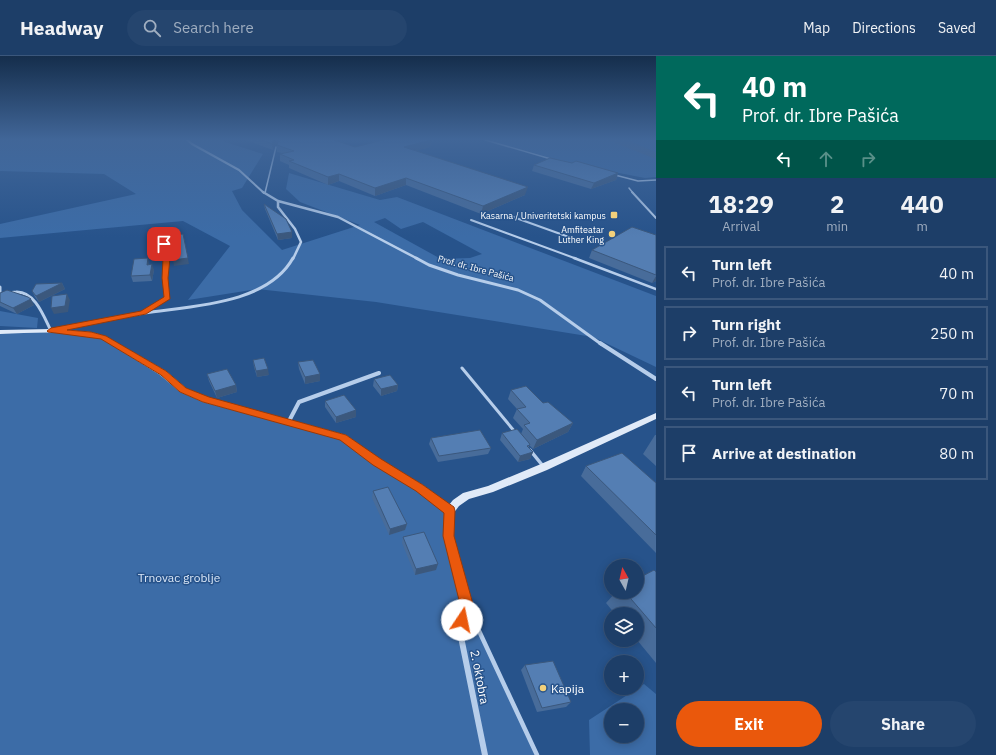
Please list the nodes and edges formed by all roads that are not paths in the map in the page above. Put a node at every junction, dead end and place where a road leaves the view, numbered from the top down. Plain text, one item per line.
1 (241, 172) edge
2 (271, 172) edge
3 (612, 174) edge
4 (656, 180) edge
5 (629, 188) dead end
6 (266, 193) junction
7 (278, 202) junction
8 (505, 214) dead end
9 (656, 218) edge
10 (471, 220) dead end
11 (161, 230) dead end
12 (580, 240) dead end
13 (0, 287) edge
14 (656, 288) edge
15 (0, 294) edge
16 (144, 312) junction
17 (51, 331) junction
18 (0, 332) edge
19 (462, 368) dead end
20 (379, 373) dead end
21 (656, 379) edge
22 (656, 416) edge
23 (288, 423) junction
24 (516, 433) edge
25 (525, 444) edge
26 (544, 467) junction
27 (450, 511) junction
28 (466, 604) junction
29 (485, 755) edge
30 (537, 755) edge

1 - 6 street, Prof. dr. Ibre Pašića
2 - 6 lane
3 - 4 lane
5 - 9 lane
6 - 7 street, Prof. dr. Ibre Pašića
7 - 16 street, Prof. dr. Ibre Pašića
7 - 21 street, Prof. dr. Ibre Pašića
8 - 12 lane
10 - 14 lane
11 - 16 street, Prof. dr. Ibre Pašića
13 - 15 street
15 - 17 street
16 - 17 street, Prof. dr. Ibre Pašića
17 - 18 street, Prof. dr. Ibre Pašića
17 - 23 street, Prof. dr. Ibre Pašića
19 - 24 lane
20 - 23 street
22 - 26 street
23 - 27 street, Prof. dr. Ibre Pašića
25 - 26 lane
26 - 27 street
27 - 28 lane
28 - 29 street, 2. oktobra
28 - 30 lane

